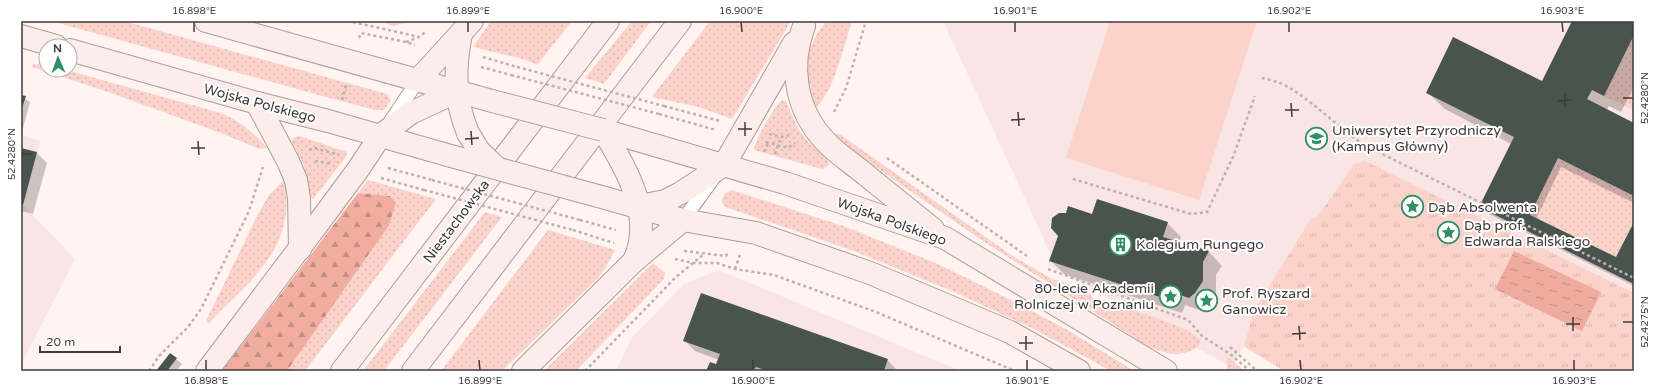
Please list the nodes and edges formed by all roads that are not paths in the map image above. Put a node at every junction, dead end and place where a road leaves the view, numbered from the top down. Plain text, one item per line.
1 (206, 21) edge
2 (608, 21) edge
3 (680, 21) edge
4 (806, 23) edge
5 (466, 28) edge
6 (21, 36) edge
7 (38, 41) edge
8 (78, 52) edge
9 (419, 79) junction
10 (456, 92) junction
11 (256, 103) junction
12 (603, 130) junction
13 (381, 135) junction
14 (724, 164) junction
15 (504, 170) junction
16 (639, 206) junction
17 (683, 220) junction
18 (945, 238) junction
19 (300, 249) junction
20 (634, 261) junction
21 (206, 371) edge
22 (342, 371) edge
23 (413, 371) edge
24 (523, 371) edge
25 (1079, 371) edge
26 (1166, 371) edge

1 - 9 street
2 - 22 street, Niestachowska
3 - 23 street
4 - 14 street
4 - 18 street
5 - 9 street
5 - 10 street
6 - 7 street
8 - 11 street, Wojska Polskiego
9 - 10 street
9 - 13 lane
10 - 12 street, Wojska Polskiego, bridge
10 - 13 street
10 - 15 street, bridge
11 - 13 street, Wojska Polskiego
11 - 19 street
12 - 14 street, Wojska Polskiego
12 - 16 street
13 - 15 street, Wojska Polskiego, bridge
13 - 19 street
14 - 16 street
14 - 17 lane
14 - 18 street, Wojska Polskiego
15 - 16 street, bridge
16 - 17 street
16 - 20 street
17 - 20 street
17 - 25 street
18 - 26 street, Wojska Polskiego
19 - 21 street
20 - 24 street

